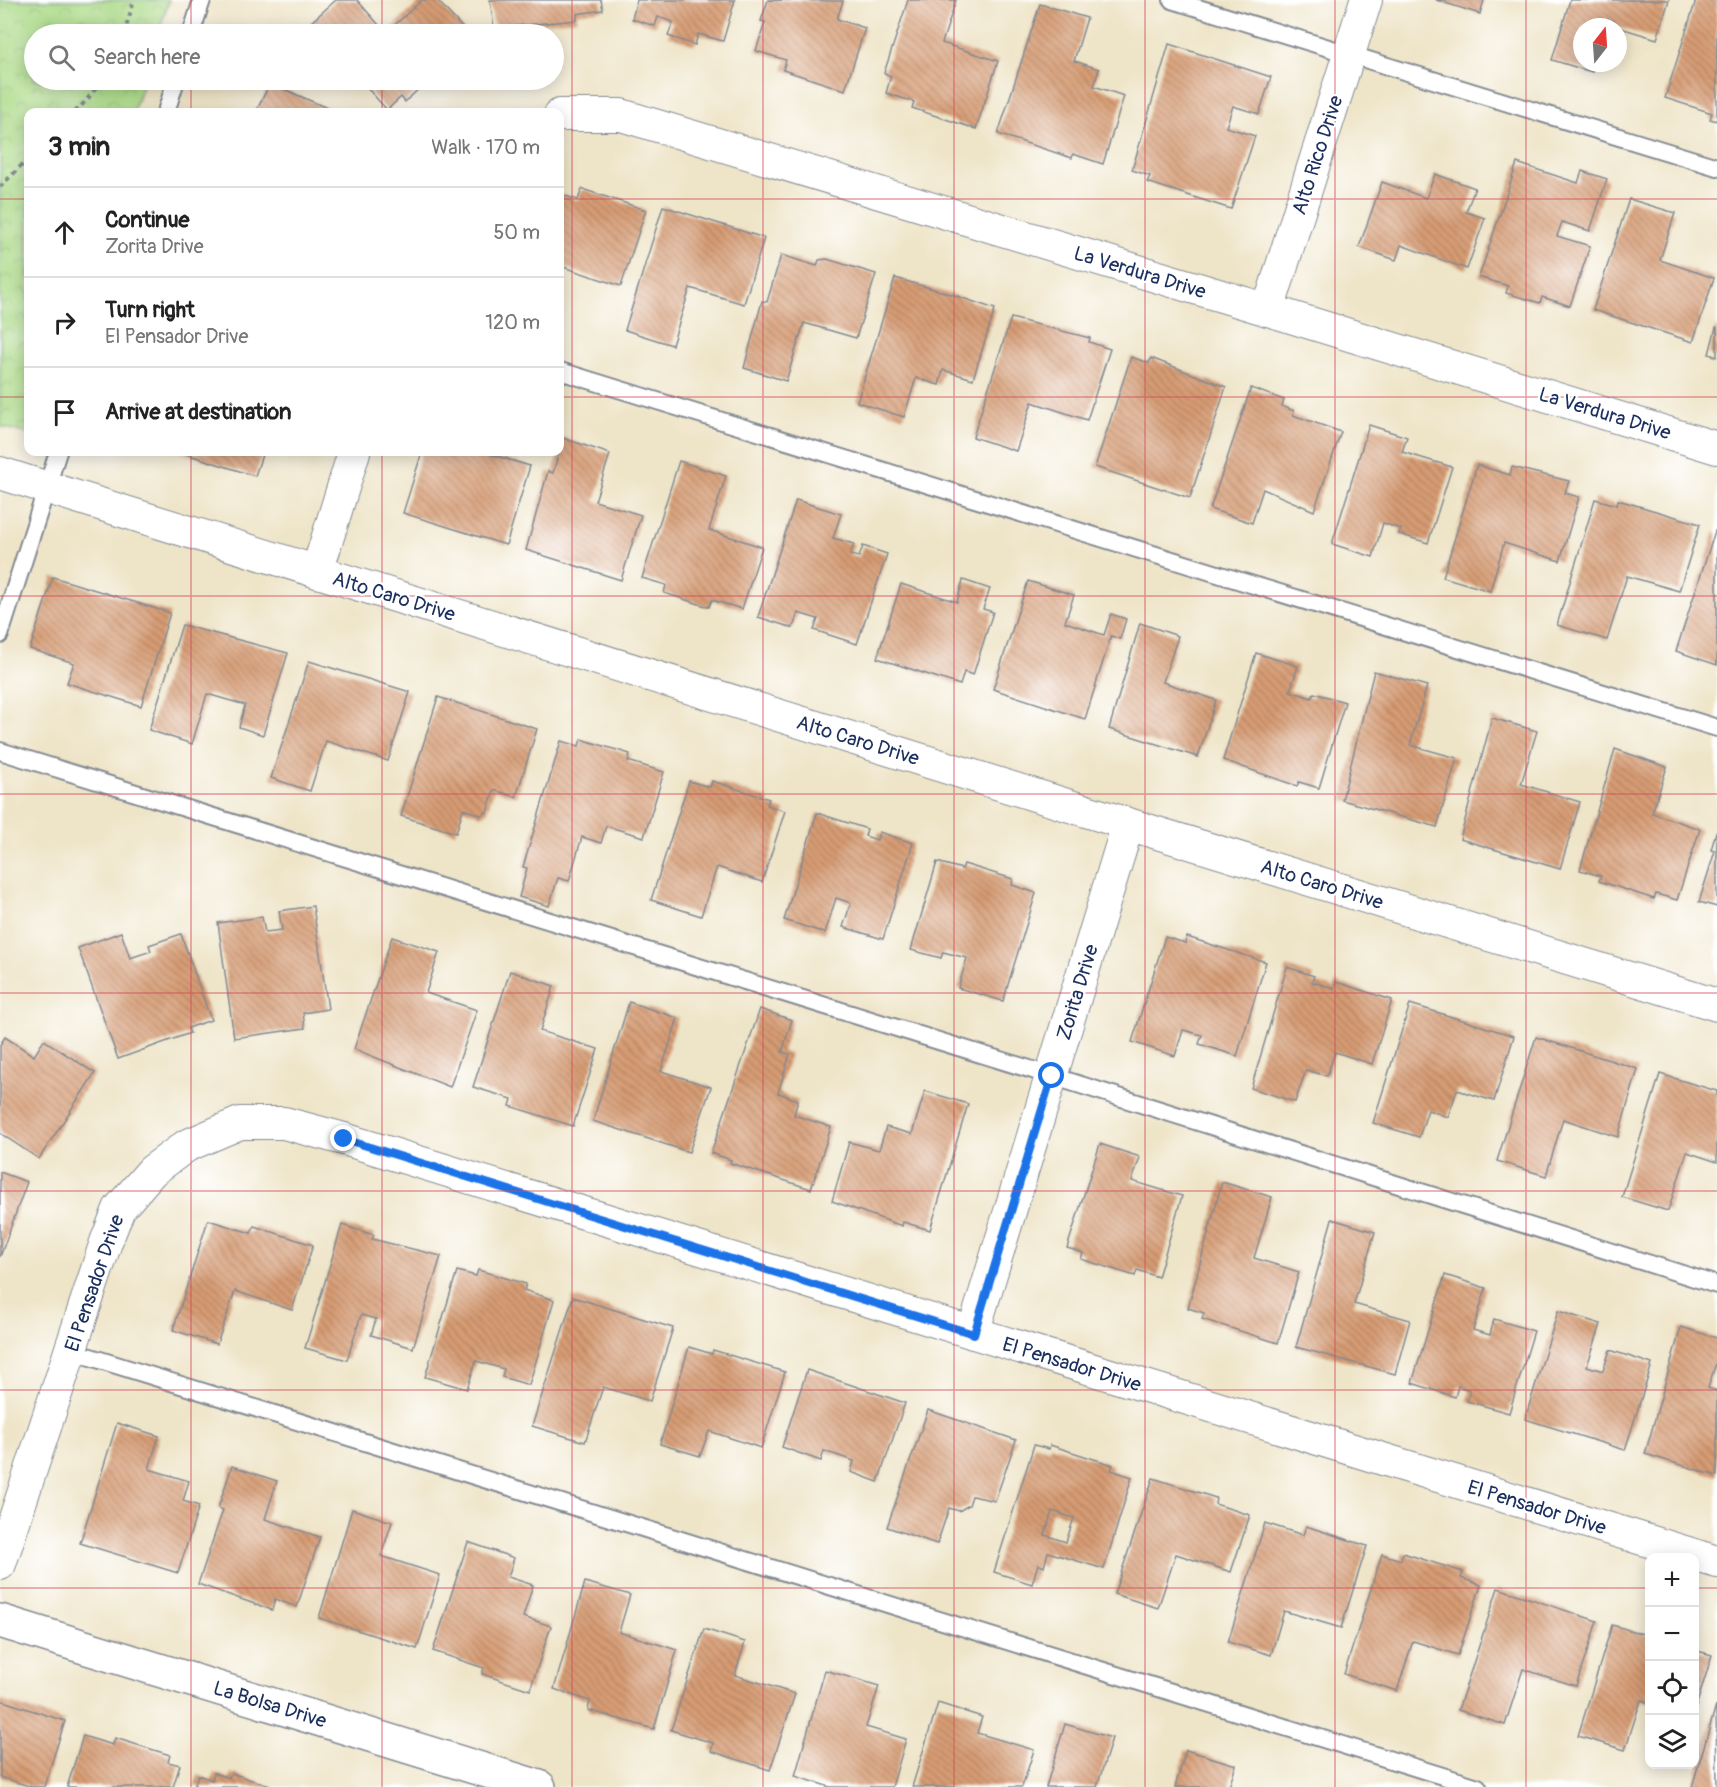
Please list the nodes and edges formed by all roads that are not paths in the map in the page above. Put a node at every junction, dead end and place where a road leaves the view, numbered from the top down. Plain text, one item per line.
1 (202, 0) edge
2 (1172, 0) edge
3 (1366, 0) edge
4 (194, 24) edge
5 (1349, 54) junction
6 (173, 90) edge
7 (167, 108) edge
8 (564, 115) edge
9 (1717, 167) edge
10 (1268, 310) junction
11 (564, 372) edge
12 (1717, 448) edge
13 (57, 456) edge
14 (353, 456) edge
15 (0, 473) edge
16 (46, 487) junction
17 (316, 572) junction
18 (0, 635) edge
19 (1717, 728) edge
20 (0, 751) edge
21 (1128, 824) junction
22 (1717, 1005) edge
23 (1052, 1076) junction
24 (1717, 1285) edge
25 (974, 1334) junction
26 (71, 1351) junction
27 (1717, 1562) edge
28 (0, 1564) edge
29 (0, 1621) edge
30 (539, 1787) edge
31 (1478, 1787) edge

1 - 4 lane
2 - 5 lane
3 - 5 street, Alto Rico Drive
5 - 9 lane
5 - 10 street, Alto Rico Drive
6 - 7 lane
8 - 10 street, La Verdura Drive
10 - 12 street, La Verdura Drive
11 - 19 lane
13 - 16 lane
14 - 17 street
15 - 16 street, Alto Caro Drive
16 - 17 street, Alto Caro Drive
16 - 18 lane
17 - 21 street, Alto Caro Drive
20 - 23 lane
21 - 22 street, Alto Caro Drive
21 - 23 street, Zorita Drive
23 - 24 lane
23 - 25 street, Zorita Drive
25 - 26 street, El Pensador Drive
25 - 27 street, El Pensador Drive
26 - 28 street, El Pensador Drive
26 - 31 lane
29 - 30 street, La Bolsa Drive

